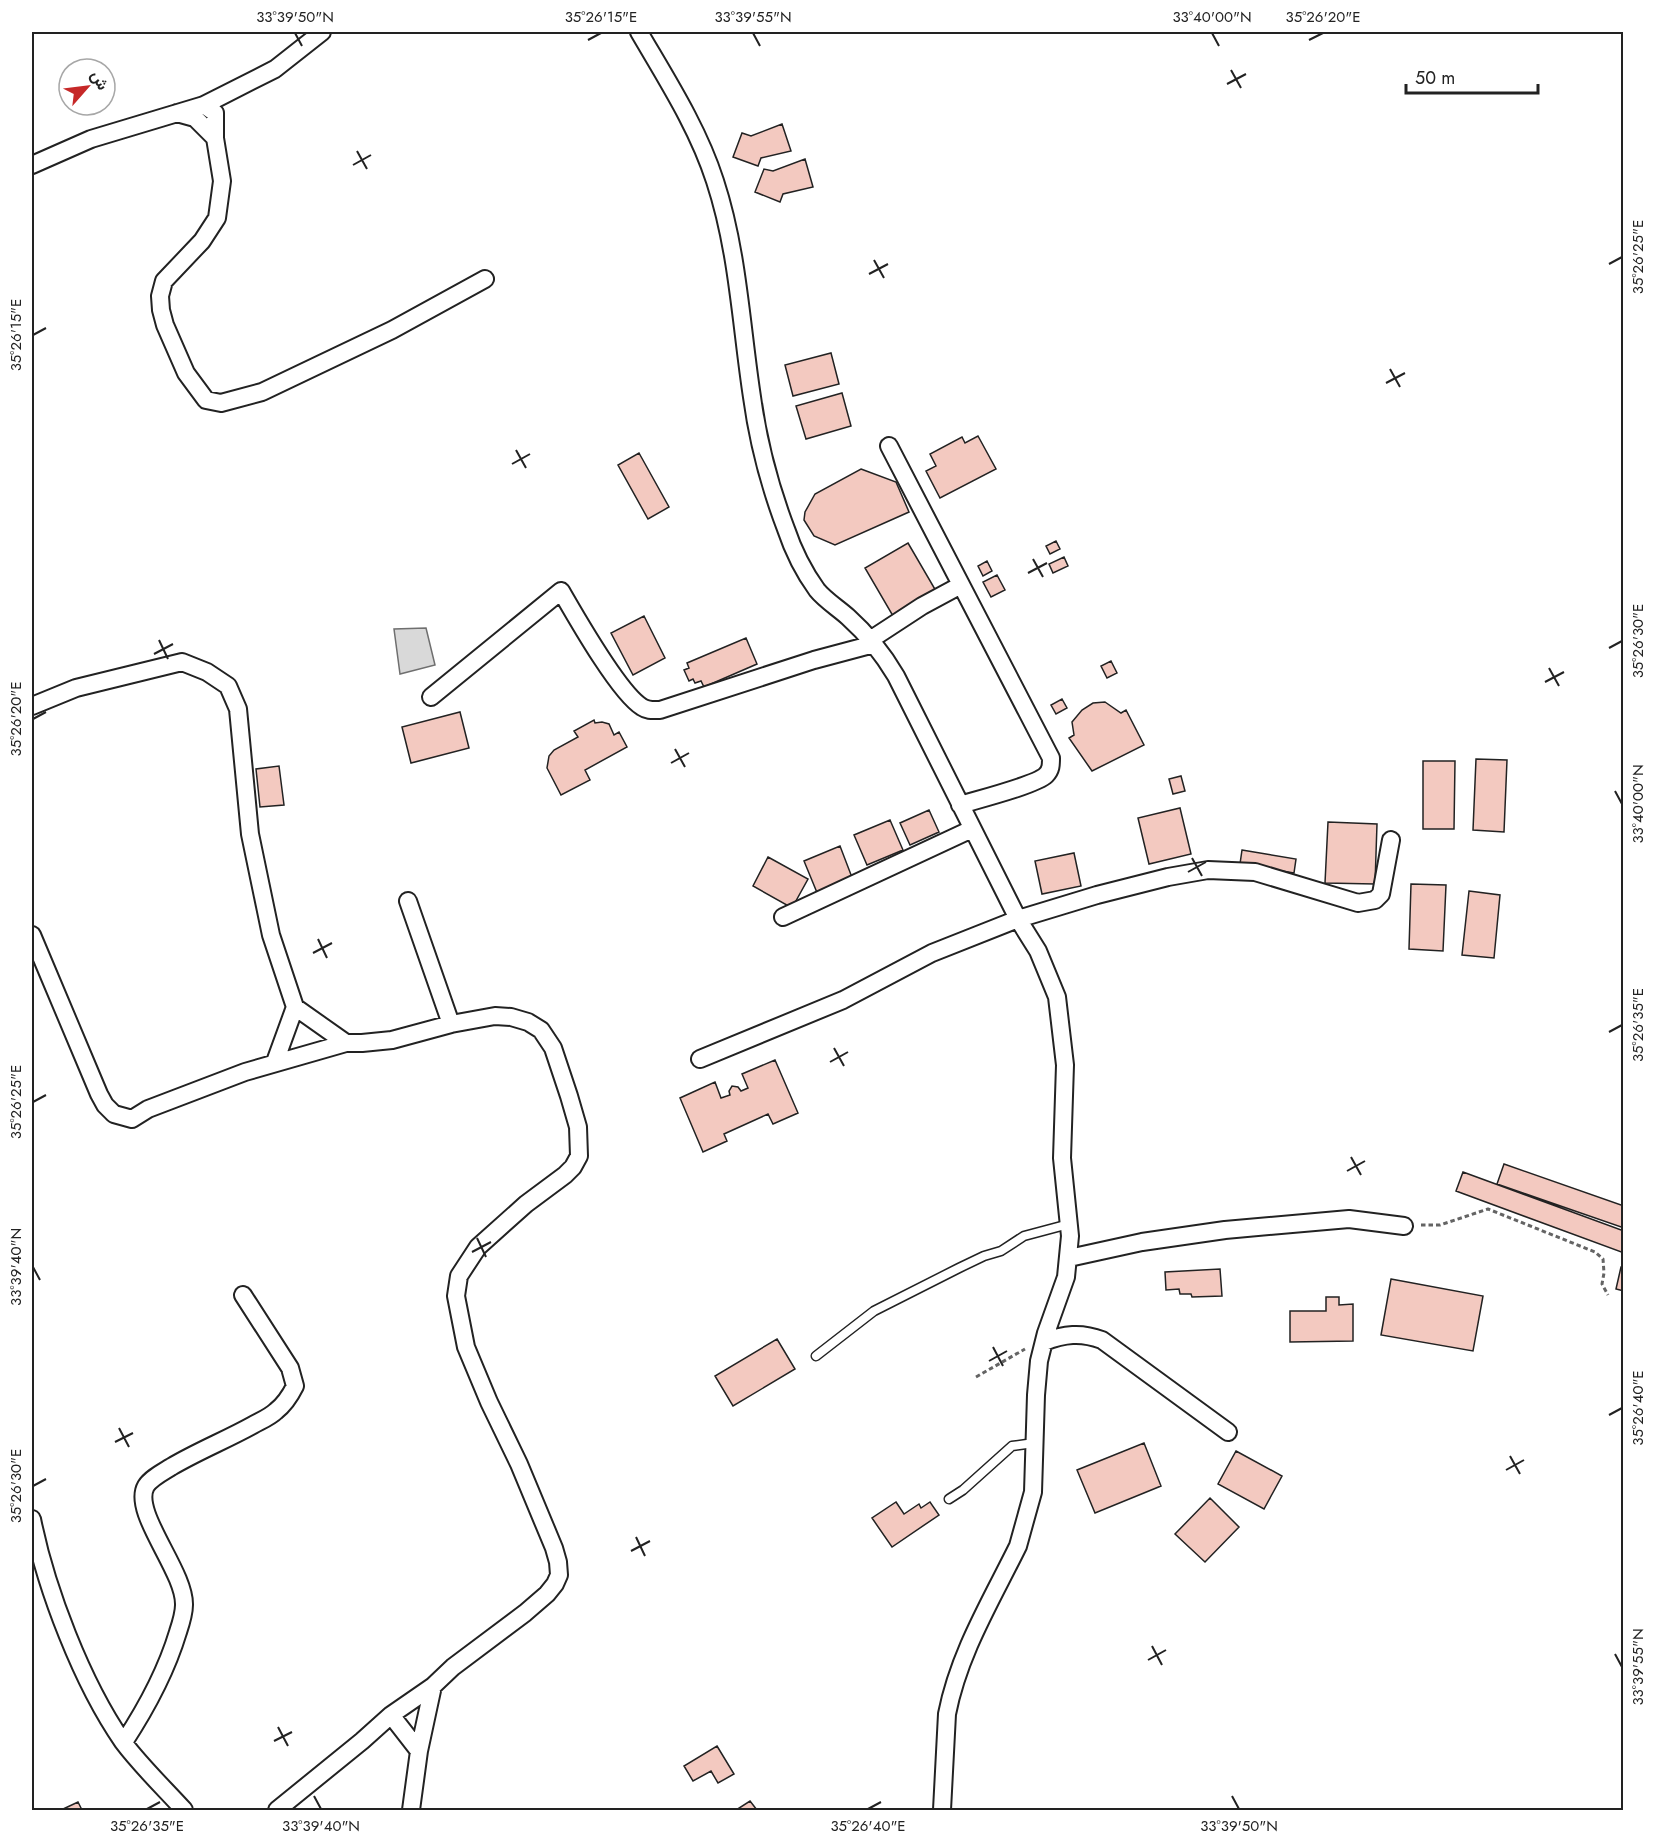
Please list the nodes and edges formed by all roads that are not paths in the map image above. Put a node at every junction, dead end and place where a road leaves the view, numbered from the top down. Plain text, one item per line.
1 (322, 32) edge
2 (639, 32) edge
3 (204, 105) junction
4 (177, 113) junction
5 (215, 138) junction
6 (32, 165) edge
7 (485, 279) dead end
8 (889, 446) dead end
9 (961, 585) junction
10 (872, 642) junction
11 (431, 697) dead end
12 (32, 706) edge
13 (960, 805) junction
14 (972, 829) junction
15 (1391, 840) dead end
16 (408, 901) dead end
17 (783, 917) dead end
18 (1018, 919) junction
19 (32, 935) edge
20 (295, 1007) junction
21 (451, 1024) junction
22 (346, 1043) junction
23 (700, 1059) dead end
24 (275, 1062) junction
25 (1069, 1224) junction
26 (1404, 1226) road end
27 (1069, 1258) junction
28 (243, 1295) dead end
29 (1044, 1342) junction
30 (816, 1356) dead end
31 (1228, 1432) dead end
32 (1034, 1443) junction
33 (949, 1499) dead end
34 (32, 1519) edge
35 (433, 1686) junction
36 (390, 1715) junction
37 (124, 1742) junction
38 (419, 1751) junction
39 (940, 1809) edge
40 (184, 1810) edge
41 (277, 1810) edge
42 (411, 1810) edge

1 - 3 street
2 - 10 street
3 - 4 street
3 - 5 street
4 - 5 street
4 - 6 street
5 - 7 street
8 - 9 street
9 - 10 street
9 - 13 street
10 - 11 street
10 - 13 street
12 - 20 street
13 - 14 street
14 - 17 street
14 - 18 street
15 - 18 street
16 - 21 street
18 - 23 street
18 - 25 street
19 - 24 street
20 - 22 street
20 - 24 street
21 - 22 street
21 - 35 street
22 - 24 street
25 - 27 street
25 - 30 lane
26 - 27 street
27 - 29 street
28 - 37 street
29 - 31 street
29 - 32 street
32 - 33 lane
32 - 39 street
34 - 37 street
35 - 36 street
35 - 38 street
36 - 38 street
36 - 41 street
37 - 40 street
38 - 42 street

